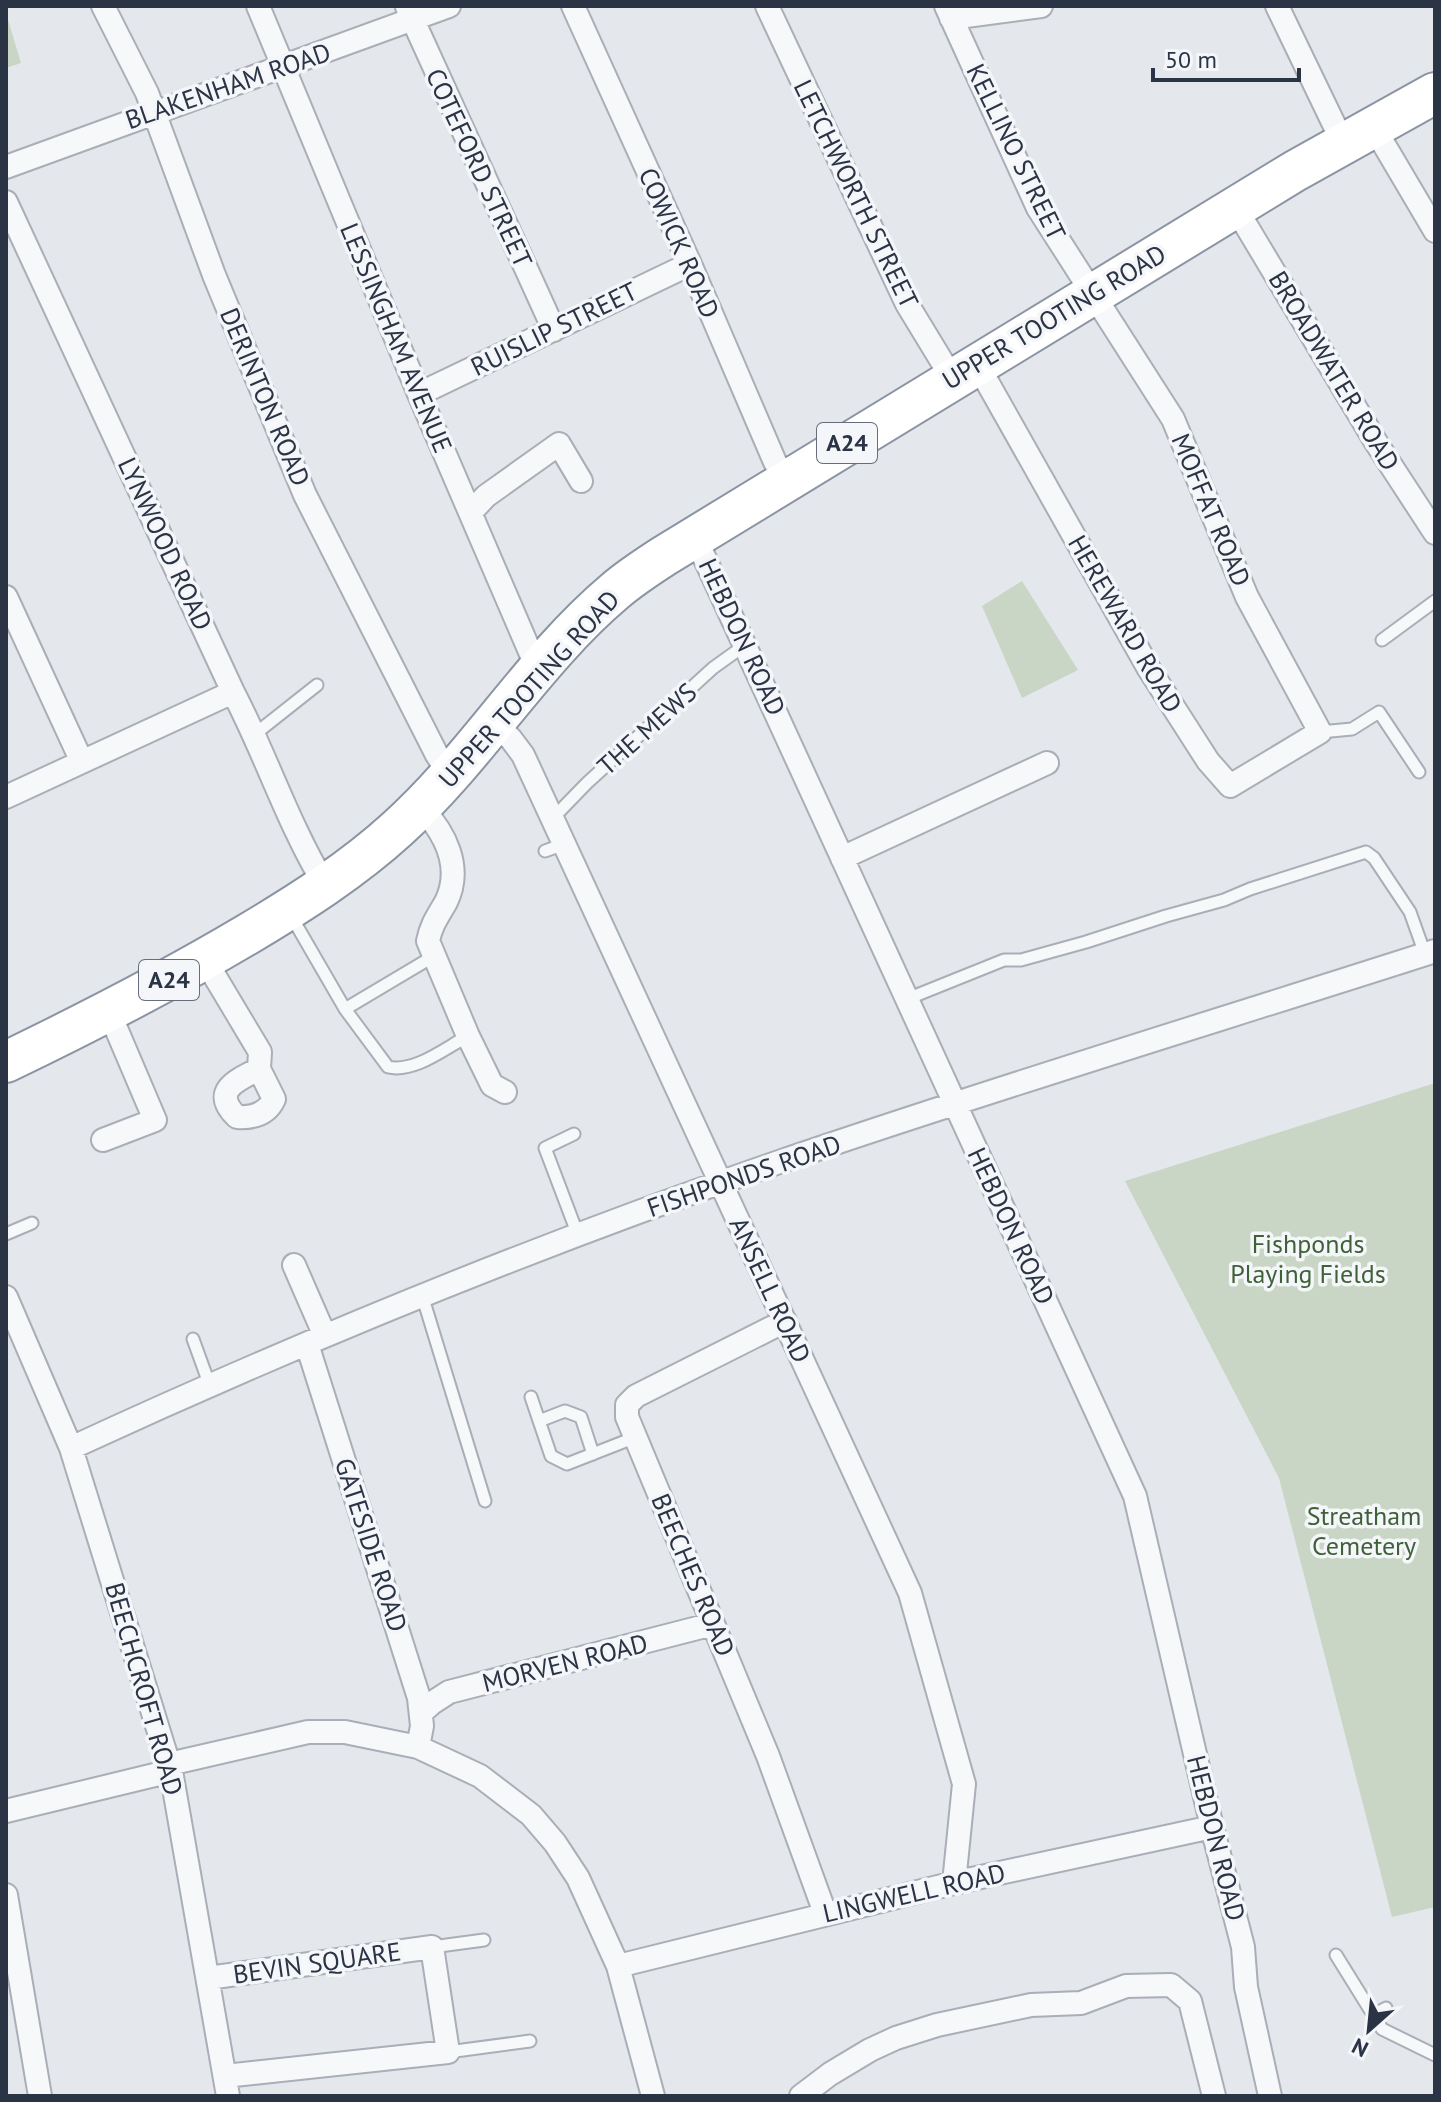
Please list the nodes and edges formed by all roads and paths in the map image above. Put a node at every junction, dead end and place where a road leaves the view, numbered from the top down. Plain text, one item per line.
1 (103, 6) edge
2 (258, 6) edge
3 (449, 6) edge
4 (573, 6) edge
5 (767, 6) edge
6 (1041, 6) edge
7 (1277, 6) edge
8 (949, 12) edge
9 (409, 13) edge
10 (282, 68) junction
11 (1435, 93) edge
12 (154, 111) junction
13 (1358, 135) junction
14 (6, 167) edge
15 (6, 202) edge
16 (1235, 207) junction
17 (1435, 231) edge
18 (690, 264) junction
19 (1092, 294) junction
20 (554, 330) junction
21 (965, 371) junction
22 (419, 394) junction
23 (786, 480) junction
24 (581, 481) dead end
25 (471, 512) junction
26 (1435, 533) edge
27 (694, 535) junction
28 (6, 597) edge
29 (1435, 601) edge
30 (1382, 640) dead end
31 (745, 645) junction
32 (544, 665) junction
33 (317, 685) dead end
34 (233, 692) junction
35 (495, 724) junction
36 (1320, 732) junction
37 (255, 734) junction
38 (82, 762) junction
39 (1047, 763) dead end
40 (1419, 772) dead end
41 (451, 776) junction
42 (6, 797) edge
43 (421, 807) junction
44 (553, 818) junction
45 (842, 858) junction
46 (325, 885) junction
47 (288, 910) junction
48 (1430, 952) edge
49 (434, 956) junction
50 (205, 960) junction
51 (907, 999) junction
52 (345, 1009) junction
53 (109, 1012) junction
54 (468, 1036) junction
55 (6, 1062) edge
56 (259, 1069) dead end
57 (505, 1092) dead end
58 (955, 1104) junction
59 (574, 1134) dead end
60 (103, 1140) dead end
61 (721, 1184) junction
62 (32, 1223) dead end
63 (6, 1234) edge
64 (578, 1235) junction
65 (294, 1265) dead end
66 (422, 1294) junction
67 (6, 1297) edge
68 (785, 1321) junction
69 (193, 1339) dead end
70 (316, 1340) junction
71 (210, 1386) junction
72 (531, 1397) dead end
73 (539, 1421) junction
74 (636, 1437) junction
75 (71, 1448) junction
76 (593, 1454) junction
77 (485, 1501) dead end
78 (713, 1624) junction
79 (422, 1712) junction
80 (418, 1747) junction
81 (170, 1768) junction
82 (6, 1811) edge
83 (1212, 1827) junction
84 (958, 1882) junction
85 (6, 1895) edge
86 (825, 1913) junction
87 (484, 1940) dead end
88 (432, 1947) junction
89 (1336, 1955) dead end
90 (618, 1966) junction
91 (208, 1978) junction
92 (1386, 2008) dead end
93 (1373, 2015) junction
94 (530, 2041) dead end
95 (448, 2052) junction
96 (1435, 2055) edge
97 (227, 2086) edge
98 (650, 2086) edge
99 (40, 2096) edge
100 (801, 2096) edge
101 (1214, 2096) edge
102 (1270, 2096) edge

1 - 12 street, DERINTON ROAD
2 - 10 street, LESSINGHAM AVENUE
3 - 9 street, BLAKENHAM ROAD
4 - 18 street, COWICK ROAD
5 - 21 street, LETCHWORTH STREET
6 - 8 street
7 - 13 street
8 - 19 street, KELLINO STREET
9 - 10 street, BLAKENHAM ROAD
9 - 20 street, COTEFORD STREET
10 - 12 street, BLAKENHAM ROAD
10 - 22 street, LESSINGHAM AVENUE
11 - 13 highway, A24
12 - 14 street, BLAKENHAM ROAD
12 - 41 street, DERINTON ROAD
13 - 16 highway, UPPER TOOTING ROAD / A24
13 - 17 street
15 - 34 street, LYNWOOD ROAD
16 - 19 highway, UPPER TOOTING ROAD / A24
16 - 26 street, BROADWATER ROAD
18 - 20 street, RUISLIP STREET
18 - 23 street, COWICK ROAD
19 - 21 highway, UPPER TOOTING ROAD / A24
19 - 36 street, MOFFAT ROAD
20 - 22 street, RUISLIP STREET
21 - 23 highway, UPPER TOOTING ROAD / A24
21 - 36 street, HEREWARD ROAD
22 - 25 street, LESSINGHAM AVENUE
23 - 27 highway, UPPER TOOTING ROAD / A24
24 - 25 street
25 - 32 street, LESSINGHAM AVENUE
27 - 31 street, HEBDON ROAD
27 - 32 highway, UPPER TOOTING ROAD / A24
28 - 38 street
29 - 30 lane
31 - 44 lane, THE MEWS
31 - 45 street, HEBDON ROAD
32 - 35 highway, UPPER TOOTING ROAD / A24
33 - 37 lane
34 - 37 street, LYNWOOD ROAD
34 - 38 street
35 - 41 highway, UPPER TOOTING ROAD / A24
35 - 44 street, ANSELL ROAD
36 - 40 lane
37 - 46 street, LYNWOOD ROAD
38 - 42 street
39 - 45 street
41 - 43 highway, UPPER TOOTING ROAD / A24
43 - 46 highway, UPPER TOOTING ROAD / A24
43 - 49 street
44 - 61 street, ANSELL ROAD
45 - 51 street, HEBDON ROAD
46 - 47 highway, UPPER TOOTING ROAD / A24
47 - 50 highway, UPPER TOOTING ROAD / A24
47 - 52 lane
48 - 51 lane
48 - 58 street, FISHPONDS ROAD
49 - 52 lane
49 - 54 street
50 - 53 highway, UPPER TOOTING ROAD / A24
50 - 56 street
51 - 58 street, HEBDON ROAD
52 - 54 lane
53 - 55 highway, UPPER TOOTING ROAD / A24
53 - 60 street
54 - 57 street
58 - 61 street, FISHPONDS ROAD
58 - 83 street, HEBDON ROAD
59 - 64 lane
61 - 64 street, FISHPONDS ROAD
61 - 68 street, ANSELL ROAD
62 - 63 lane
64 - 66 street, FISHPONDS ROAD
65 - 70 street, GATESIDE ROAD
66 - 70 street, FISHPONDS ROAD
66 - 77 lane
67 - 75 street, BEECHCROFT ROAD
68 - 74 street, BEECHES ROAD
68 - 84 street, ANSELL ROAD
69 - 71 lane
70 - 71 street, FISHPONDS ROAD
70 - 79 street, GATESIDE ROAD
71 - 75 street, FISHPONDS ROAD
72 - 73 lane
73 - 76 lane
73 - 76 lane
74 - 76 lane
74 - 78 street, BEECHES ROAD
75 - 81 street, BEECHCROFT ROAD
78 - 79 street, MORVEN ROAD
78 - 86 street, BEECHES ROAD
79 - 80 street, GATESIDE ROAD
80 - 81 street
80 - 90 street
81 - 82 street
81 - 91 street, BEECHCROFT ROAD
83 - 84 street, LINGWELL ROAD
83 - 102 street, HEBDON ROAD
84 - 86 street, LINGWELL ROAD
85 - 99 street
86 - 90 street, LINGWELL ROAD
87 - 88 lane
88 - 91 street, BEVIN SQUARE
88 - 95 street, BEVIN SQUARE
89 - 93 lane
90 - 98 street
91 - 97 street, BEECHCROFT ROAD
92 - 93 lane
93 - 96 lane
94 - 95 lane
95 - 97 street
100 - 101 street

